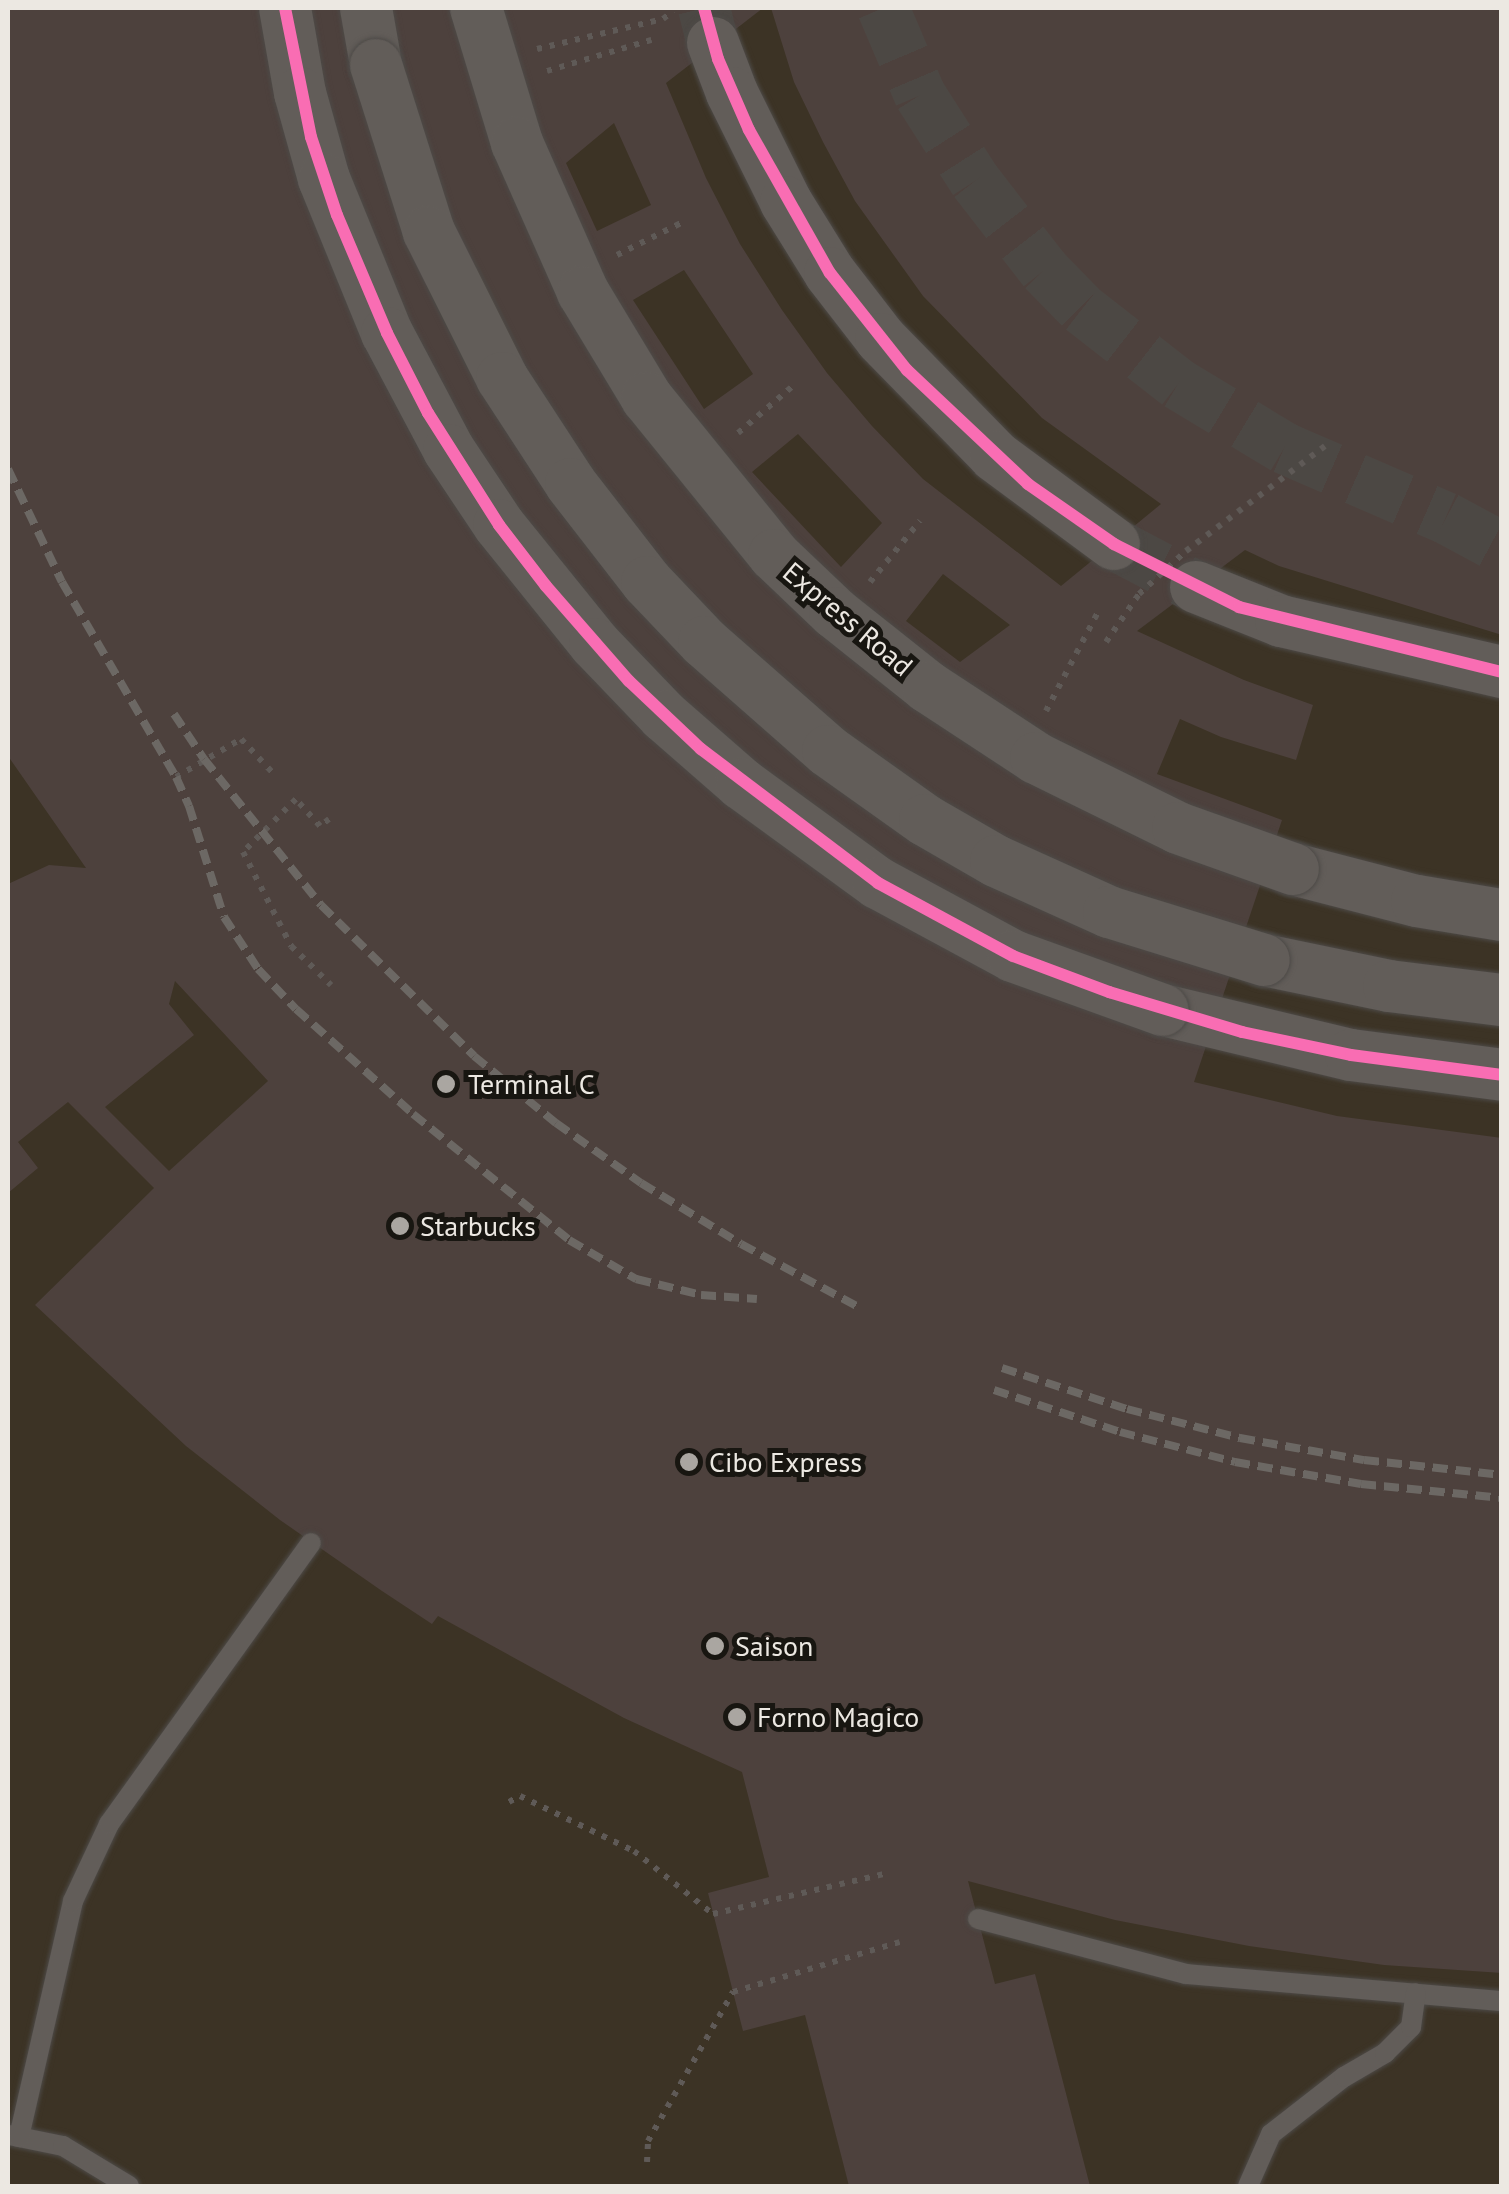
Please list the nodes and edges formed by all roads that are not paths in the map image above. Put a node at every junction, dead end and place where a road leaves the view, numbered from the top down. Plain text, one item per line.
1 (285, 8) edge
2 (366, 8) edge
3 (476, 8) edge
4 (696, 25) tunnel mouth
5 (1114, 544) tunnel mouth
6 (1196, 586) tunnel mouth
7 (1502, 672) edge
8 (1502, 915) edge
9 (1502, 1000) edge
10 (1502, 1075) edge
11 (312, 1542) dead end
12 (978, 1919) dead end
13 (1416, 1993) junction
14 (1502, 2001) edge
15 (13, 2136) edge
16 (129, 2186) edge
17 (1248, 2186) edge

1 - 10 street, bridge
2 - 9 street, bridge
3 - 8 street, Express Road, bridge
4 - 5 street
6 - 7 street
11 - 15 lane
12 - 13 lane
13 - 14 lane
13 - 17 lane
15 - 16 lane

